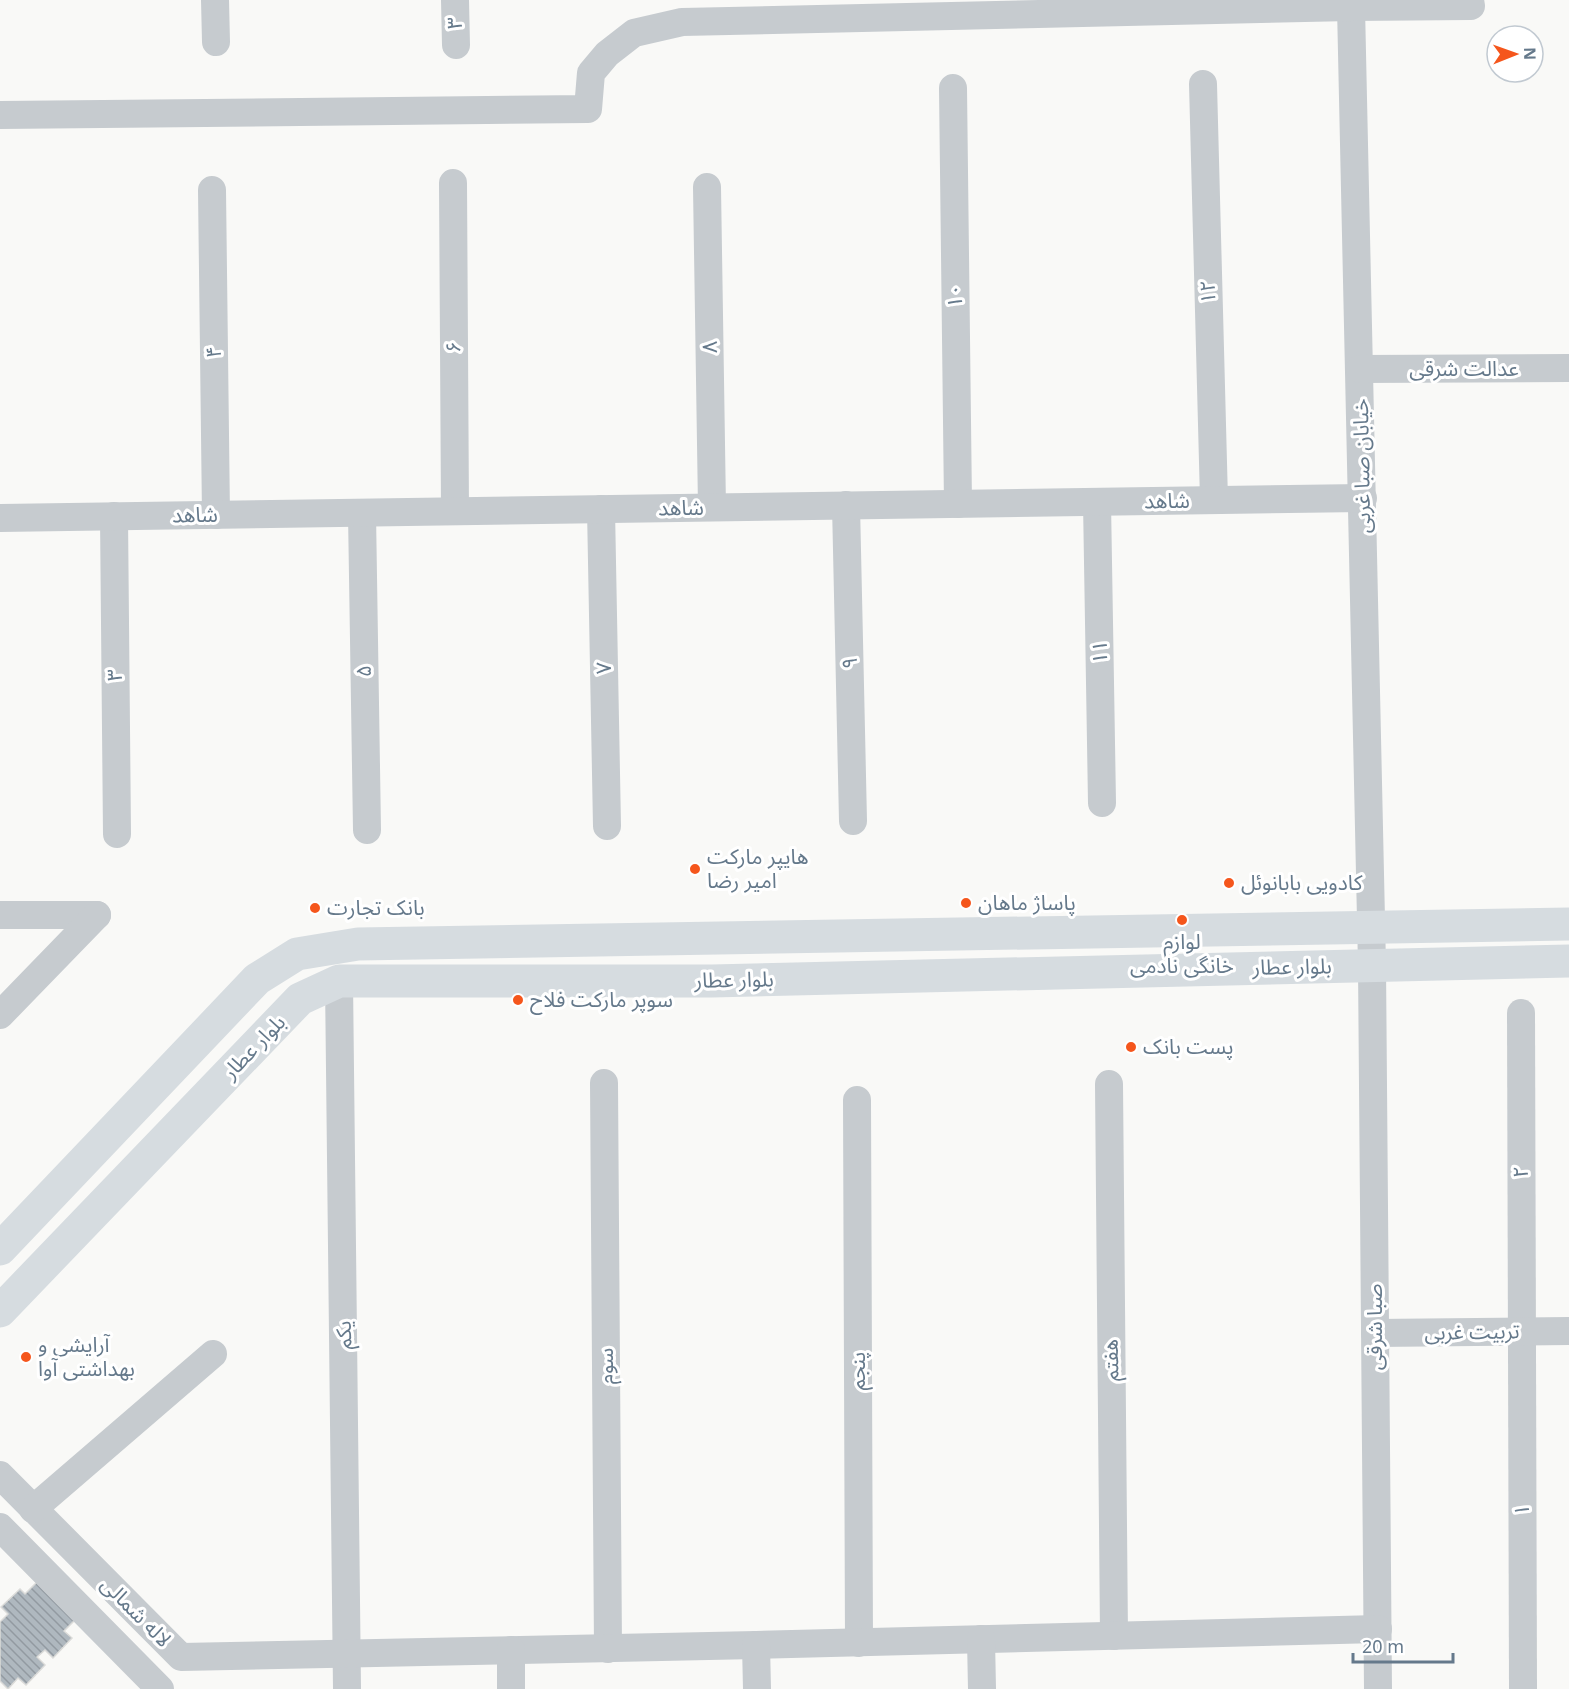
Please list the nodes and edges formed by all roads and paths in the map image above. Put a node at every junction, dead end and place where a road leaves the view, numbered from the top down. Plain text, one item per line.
1 (215, 0) edge
2 (455, 0) edge
3 (1470, 0) edge
4 (1351, 7) junction
5 (216, 42) dead end
6 (456, 45) dead end
7 (1203, 84) dead end
8 (953, 88) dead end
9 (0, 115) edge
10 (453, 183) dead end
11 (707, 187) dead end
12 (212, 190) dead end
13 (1569, 368) edge
14 (1360, 369) junction
15 (1363, 498) junction
16 (1214, 500) junction
17 (1097, 502) junction
18 (958, 504) junction
19 (846, 506) junction
20 (712, 507) junction
21 (601, 509) junction
22 (455, 511) junction
23 (362, 513) junction
24 (216, 515) junction
25 (114, 516) junction
26 (0, 518) edge
27 (1102, 803) dead end
28 (853, 821) dead end
29 (607, 826) dead end
30 (367, 830) dead end
31 (117, 834) dead end
32 (0, 915) edge
33 (1569, 924) edge
34 (1372, 926) junction
35 (1569, 961) edge
36 (1372, 965) junction
37 (339, 981) junction
38 (1521, 1013) dead end
39 (0, 1015) edge
40 (604, 1083) dead end
41 (1109, 1084) dead end
42 (857, 1100) dead end
43 (0, 1249) edge
44 (0, 1311) edge
45 (1520, 1331) junction
46 (1569, 1331) edge
47 (1376, 1333) junction
48 (213, 1354) dead end
49 (0, 1474) edge
50 (33, 1509) junction
51 (0, 1527) edge
52 (1378, 1629) junction
53 (1114, 1636) junction
54 (981, 1639) junction
55 (859, 1643) junction
56 (756, 1646) junction
57 (608, 1648) junction
58 (511, 1650) junction
59 (347, 1653) junction
60 (160, 1689) edge
61 (347, 1689) edge
62 (512, 1689) edge
63 (757, 1689) edge
64 (982, 1689) edge
65 (1378, 1689) edge
66 (1523, 1689) edge

1 - 5 street
2 - 6 street, ۳
3 - 4 street
4 - 9 street
4 - 14 street, خیابان صبا غربی
7 - 16 street, ۱۲
8 - 18 street, ۱۰
10 - 22 street, ۶
11 - 20 street, ۸
12 - 24 street, ۴
13 - 14 street, عدالت شرقی
14 - 15 street, خیابان صبا غربی
15 - 16 street, شاهد
15 - 34 street, خیابان صبا غربی
16 - 17 street, شاهد
17 - 18 street, شاهد
17 - 27 street, ۱۱
18 - 19 street, شاهد
19 - 20 street, شاهد
19 - 28 street, ۹
20 - 21 street, شاهد
21 - 22 street, شاهد
21 - 29 street, ۷
22 - 23 street, شاهد
23 - 24 street, شاهد
23 - 30 street, ۵
24 - 25 street, شاهد
25 - 26 street, شاهد
25 - 31 street, ۳
32 - 39 street
33 - 34 street, بلوار عطار
34 - 36 street, خیابان صبا غربی
34 - 43 street, بلوار عطار
35 - 36 street, بلوار عطار
36 - 37 street, بلوار عطار
36 - 47 street, صبا شرقی
37 - 44 street, بلوار عطار
37 - 59 street, یکم
38 - 45 street, ۲
40 - 57 street, سوم
41 - 53 street, هفتم
42 - 55 street, پنجم
45 - 46 street, تربیت غربی
45 - 47 street, تربیت غربی
45 - 66 street, ۱
47 - 52 street, صبا شرقی
48 - 50 street
49 - 50 street, لاله شمالی
50 - 59 street, لاله شمالی
51 - 60 street
52 - 53 street, لاله شمالی
52 - 65 street, صبا شرقی
53 - 54 street, لاله شمالی
54 - 55 street, لاله شمالی
54 - 64 street
55 - 56 street, لاله شمالی
56 - 57 street, لاله شمالی
56 - 63 street
57 - 58 street, لاله شمالی
58 - 59 street, لاله شمالی
58 - 62 street
59 - 61 street, یکم

